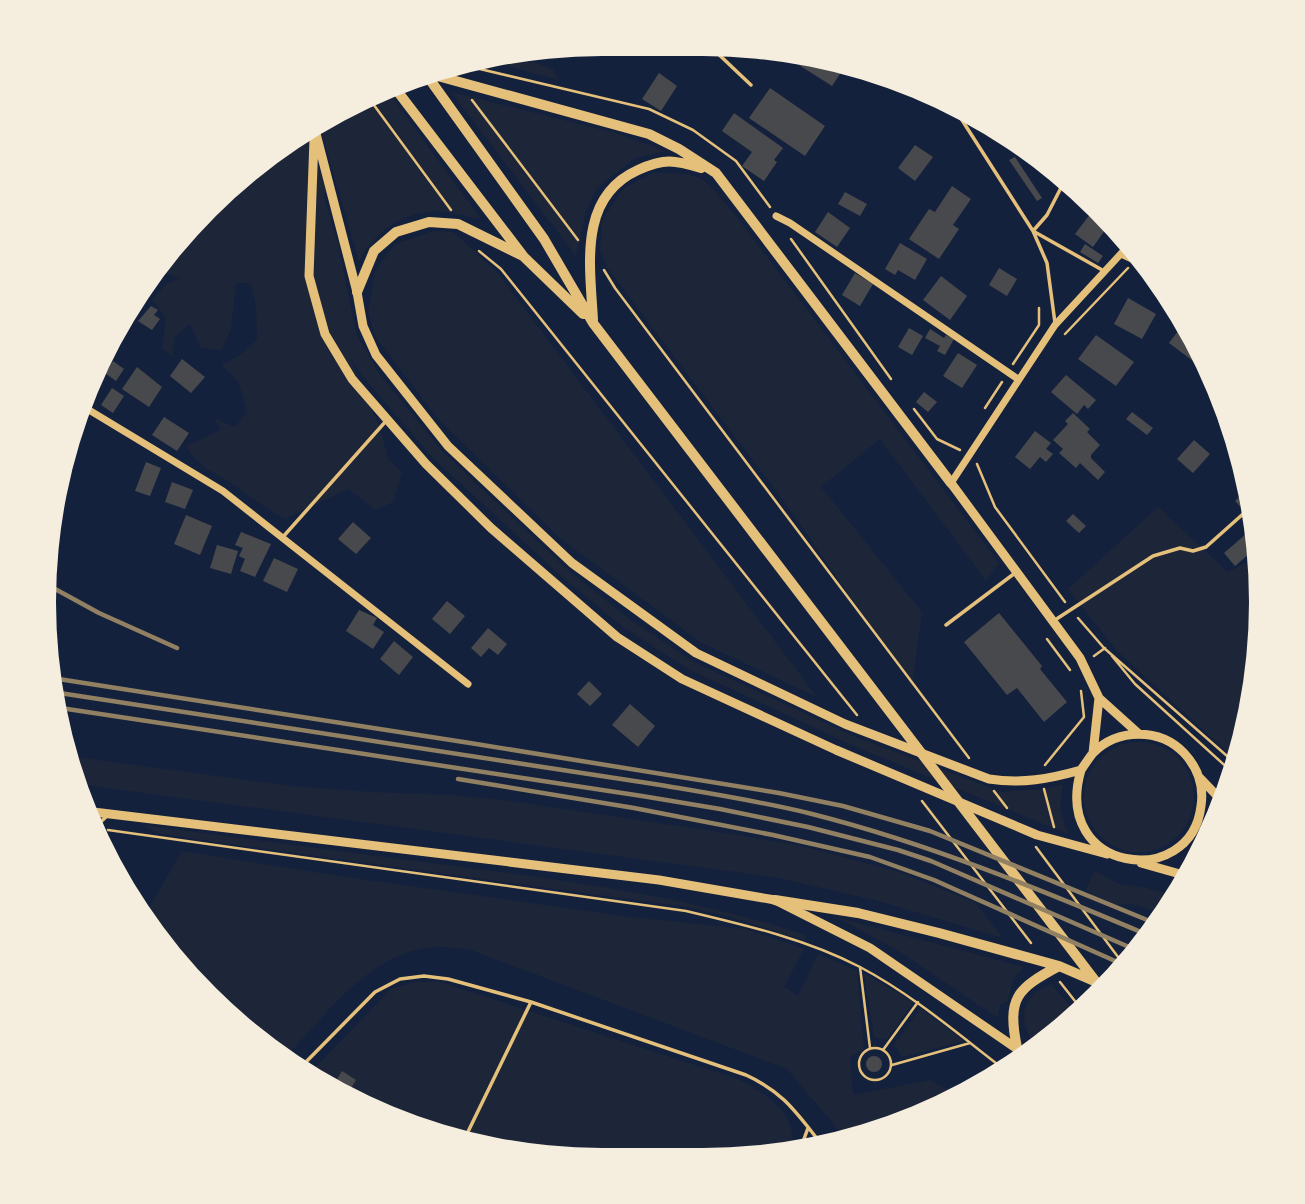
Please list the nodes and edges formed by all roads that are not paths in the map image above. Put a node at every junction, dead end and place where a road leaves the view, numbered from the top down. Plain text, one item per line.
1 (721, 56) edge
2 (448, 79) edge
3 (432, 83) edge
4 (751, 85) dead end
5 (400, 95) edge
6 (964, 123) edge
7 (316, 137) edge
8 (314, 139) edge
9 (716, 173) junction
10 (1060, 189) edge
11 (776, 216) dead end
12 (1033, 231) junction
13 (1121, 254) joint
14 (1125, 256) edge
15 (523, 257) junction
16 (1105, 272) junction
17 (357, 292) junction
18 (593, 323) junction
19 (1055, 325) junction
20 (1018, 379) junction
21 (91, 411) edge
22 (387, 420) junction
23 (951, 482) junction
24 (1242, 515) edge
25 (282, 538) junction
26 (1017, 572) junction
27 (1053, 621) junction
28 (946, 625) dead end
29 (468, 684) dead end
30 (1099, 698) junction
31 (1139, 733) junction
32 (1093, 753) junction
33 (1081, 770) junction
34 (1200, 778) junction
35 (1214, 793) edge
36 (99, 813) edge
37 (109, 814) junction
38 (102, 820) edge
39 (1124, 859) junction
40 (1177, 873) edge
41 (775, 900) junction
42 (1058, 972) junction
43 (1096, 981) edge
44 (1094, 982) edge
45 (531, 1002) junction
46 (1020, 1046) edge
47 (1017, 1048) edge
48 (307, 1061) edge
49 (808, 1128) junction
50 (468, 1131) edge
51 (815, 1137) edge
52 (804, 1139) edge

1 - 4 lane
2 - 9 main road
3 - 18 main road
5 - 15 main road
6 - 12 lane
7 - 17 street
8 - 22 street
9 - 18 main road
9 - 23 main road
10 - 12 lane
11 - 20 street
12 - 16 lane
12 - 19 lane
13 - 14 street
13 - 16 street
15 - 17 main road
15 - 18 main road
16 - 19 street
17 - 33 street
18 - 43 main road
19 - 20 street
20 - 23 street
21 - 25 street
22 - 25 lane
22 - 39 street
23 - 26 street
24 - 27 lane
25 - 29 street
26 - 27 street
26 - 28 lane
27 - 30 street
30 - 31 street
30 - 32 street
31 - 32 street
31 - 34 street
32 - 33 street
33 - 39 street
34 - 35 street
34 - 39 street
36 - 37 street
37 - 38 lane
37 - 41 street
39 - 40 street
41 - 42 main road
41 - 47 street
42 - 44 main road
42 - 46 main road
45 - 48 lane
45 - 49 lane
45 - 50 lane
49 - 51 lane
49 - 52 lane

